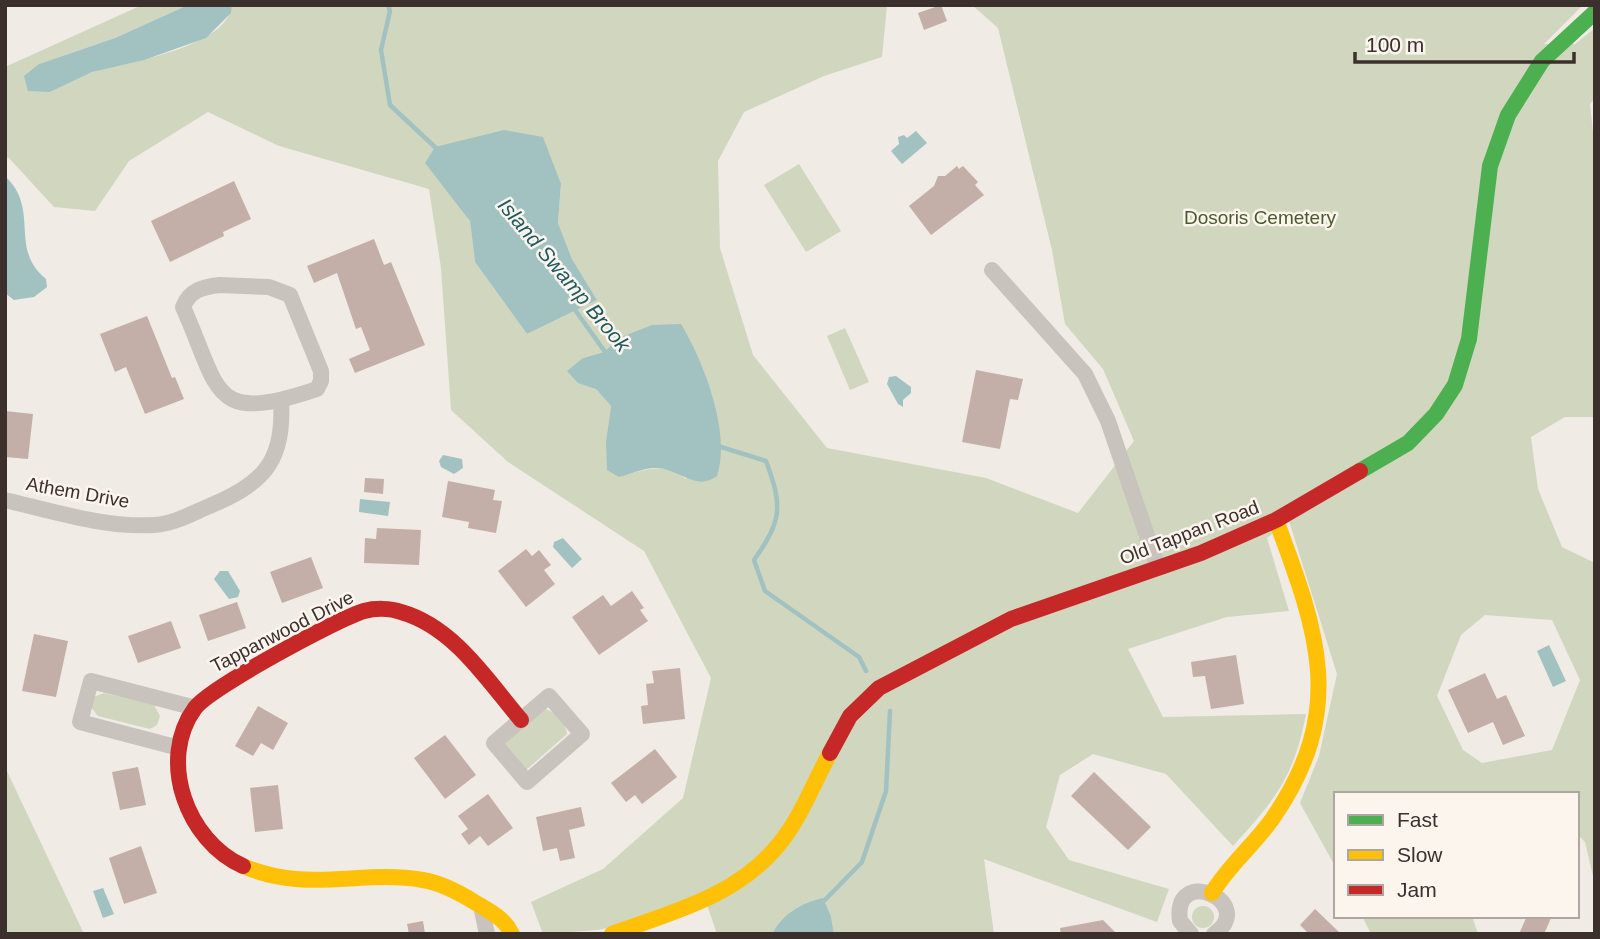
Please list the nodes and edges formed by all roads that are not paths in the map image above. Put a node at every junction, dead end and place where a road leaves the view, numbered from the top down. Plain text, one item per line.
1 (1595, 12) edge
2 (992, 270) dead end
3 (281, 401) junction
4 (5, 500) edge
5 (1276, 520) junction
6 (1158, 568) junction
7 (192, 707) junction
8 (521, 720) junction
9 (179, 748) junction
10 (1212, 893) junction
11 (481, 906) junction
12 (486, 934) edge
13 (512, 934) edge
14 (612, 934) edge
15 (1191, 934) edge
16 (1214, 934) edge

1 - 5 street, Old Tappan Road
2 - 6 street
3 - 3 street
3 - 4 street, Athem Drive
5 - 6 street, Old Tappan Road
5 - 10 street
6 - 14 street, Old Tappan Road
7 - 8 street, Tappanwood Drive
7 - 9 street
7 - 9 street
8 - 8 street
9 - 11 street
10 - 15 street
10 - 16 street
11 - 12 street
11 - 13 street

